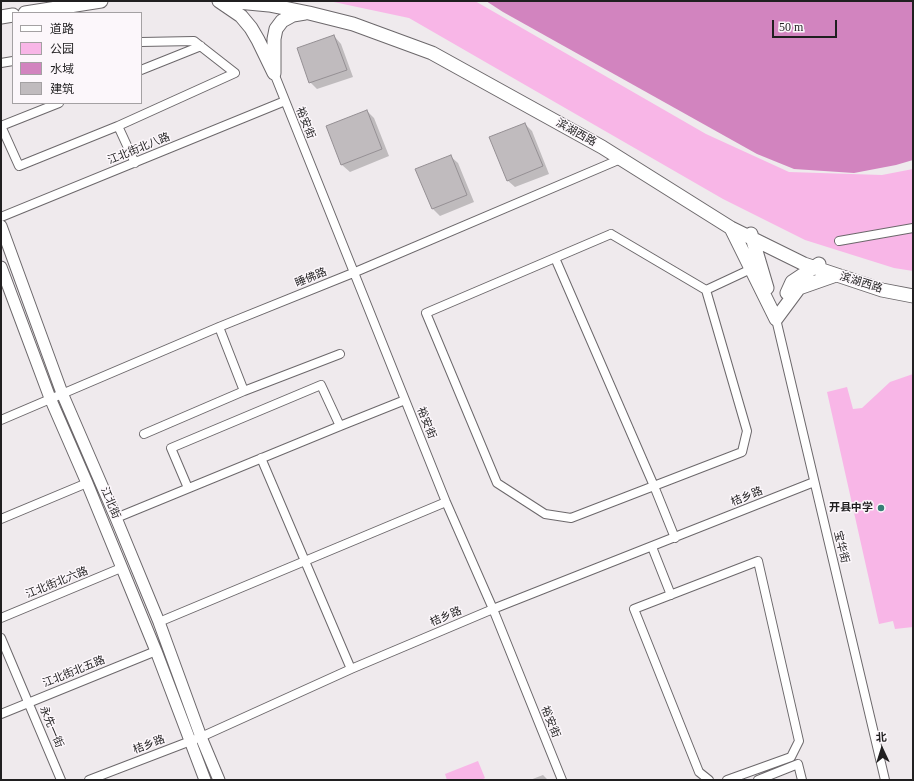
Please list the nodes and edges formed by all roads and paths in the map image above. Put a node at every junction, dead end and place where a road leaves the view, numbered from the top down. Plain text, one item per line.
1 (101, 1) edge
2 (219, 1) edge
3 (227, 1) edge
4 (289, 1) edge
5 (84, 8) edge
6 (37, 12) edge
7 (309, 13) junction
8 (12, 15) edge
9 (1, 17) edge
10 (142, 42) edge
11 (200, 46) junction
12 (12, 61) edge
13 (1, 63) edge
14 (142, 70) edge
15 (274, 73) junction
16 (285, 101) junction
17 (56, 104) edge
18 (1, 126) edge
19 (118, 126) junction
20 (624, 158) junction
21 (135, 162) junction
22 (1, 217) edge
23 (1, 226) edge
24 (731, 228) junction
25 (913, 228) edge
26 (752, 235) junction
27 (840, 242) dead end
28 (555, 258) junction
29 (817, 265) junction
30 (1, 268) edge
31 (751, 269) junction
32 (353, 273) junction
33 (836, 275) junction
34 (913, 289) edge
35 (706, 290) junction
36 (913, 296) edge
37 (776, 318) junction
38 (219, 327) junction
39 (340, 354) dead end
40 (244, 390) junction
41 (62, 393) junction
42 (50, 398) junction
43 (405, 400) junction
44 (1, 420) edge
45 (340, 426) junction
46 (144, 434) dead end
47 (261, 458) junction
48 (814, 482) junction
49 (87, 483) junction
50 (654, 486) junction
51 (188, 488) junction
52 (446, 502) junction
53 (116, 518) junction
54 (1, 520) edge
55 (675, 538) junction
56 (652, 547) junction
57 (305, 560) junction
58 (121, 568) junction
59 (671, 595) junction
60 (493, 609) junction
61 (1, 618) edge
62 (159, 622) junction
63 (1, 638) edge
64 (156, 651) junction
65 (351, 669) junction
66 (28, 702) junction
67 (1, 714) edge
68 (201, 737) junction
69 (190, 741) junction
70 (61, 780) edge
71 (89, 780) edge
72 (205, 780) edge
73 (219, 780) edge
74 (562, 780) edge
75 (709, 780) edge
76 (727, 780) edge
77 (758, 780) edge
78 (802, 780) edge
79 (885, 780) edge

1 - 5 main road
2 - 15 main road
3 - 7 main road, 滨湖西路
4 - 20 main road, 滨湖西路
5 - 6 main road
7 - 15 main road
7 - 20 main road, 滨湖西路
8 - 9 main road
10 - 11 street
11 - 14 street
11 - 19 street
12 - 13 street
15 - 16 street, 裕安街
16 - 21 street, 江北街北八路
16 - 32 street, 裕安街
17 - 18 street
18 - 19 street
19 - 21 street
20 - 24 main road, 滨湖西路
20 - 26 main road, 滨湖西路
20 - 32 street, 睡佛路
21 - 22 street, 江北街北八路
23 - 41 main road, 江北街
24 - 26 main road, 滨湖西路
24 - 31 main road
25 - 27 street
26 - 29 main road, 滨湖西路
26 - 37 main road
28 - 35 street
28 - 50 street
28 - 50 street
29 - 33 main road, 滨湖西路
29 - 34 main road, 滨湖西路
29 - 37 main road
30 - 42 main road, 江北街
31 - 35 street
31 - 37 main road
32 - 38 street, 睡佛路
32 - 43 street, 裕安街
33 - 36 main road, 滨湖西路
33 - 37 main road
35 - 50 street
37 - 48 street, 宝华街
38 - 40 street
38 - 41 street, 睡佛路
39 - 40 street
40 - 46 street
41 - 42 street, 睡佛路
41 - 53 main road, 江北街
42 - 44 street, 睡佛路
42 - 49 main road, 江北街
43 - 45 street
43 - 52 street, 裕安街
45 - 47 street
45 - 51 street
47 - 51 street
47 - 57 street
48 - 55 street, 桔乡路
48 - 79 street, 宝华街
49 - 54 street
49 - 58 main road, 江北街
50 - 55 street
51 - 53 street
52 - 57 street
52 - 60 street, 裕安街
53 - 62 main road, 江北街
55 - 56 street, 桔乡路
56 - 59 street
56 - 60 street, 桔乡路
57 - 62 street
57 - 65 street
58 - 61 street, 江北街北六路
58 - 64 main road, 江北街
59 - 75 street
59 - 76 street
60 - 65 street, 桔乡路
60 - 74 street, 裕安街
62 - 68 main road, 江北街
63 - 66 street, 永先一街
64 - 66 street, 江北街北五路
64 - 69 main road, 江北街
65 - 68 street, 桔乡路
66 - 67 street, 江北街北五路
66 - 70 street, 永先一街
68 - 69 street, 桔乡路
68 - 73 main road, 江北街
69 - 71 street, 桔乡路
69 - 72 main road, 江北街
77 - 78 street

